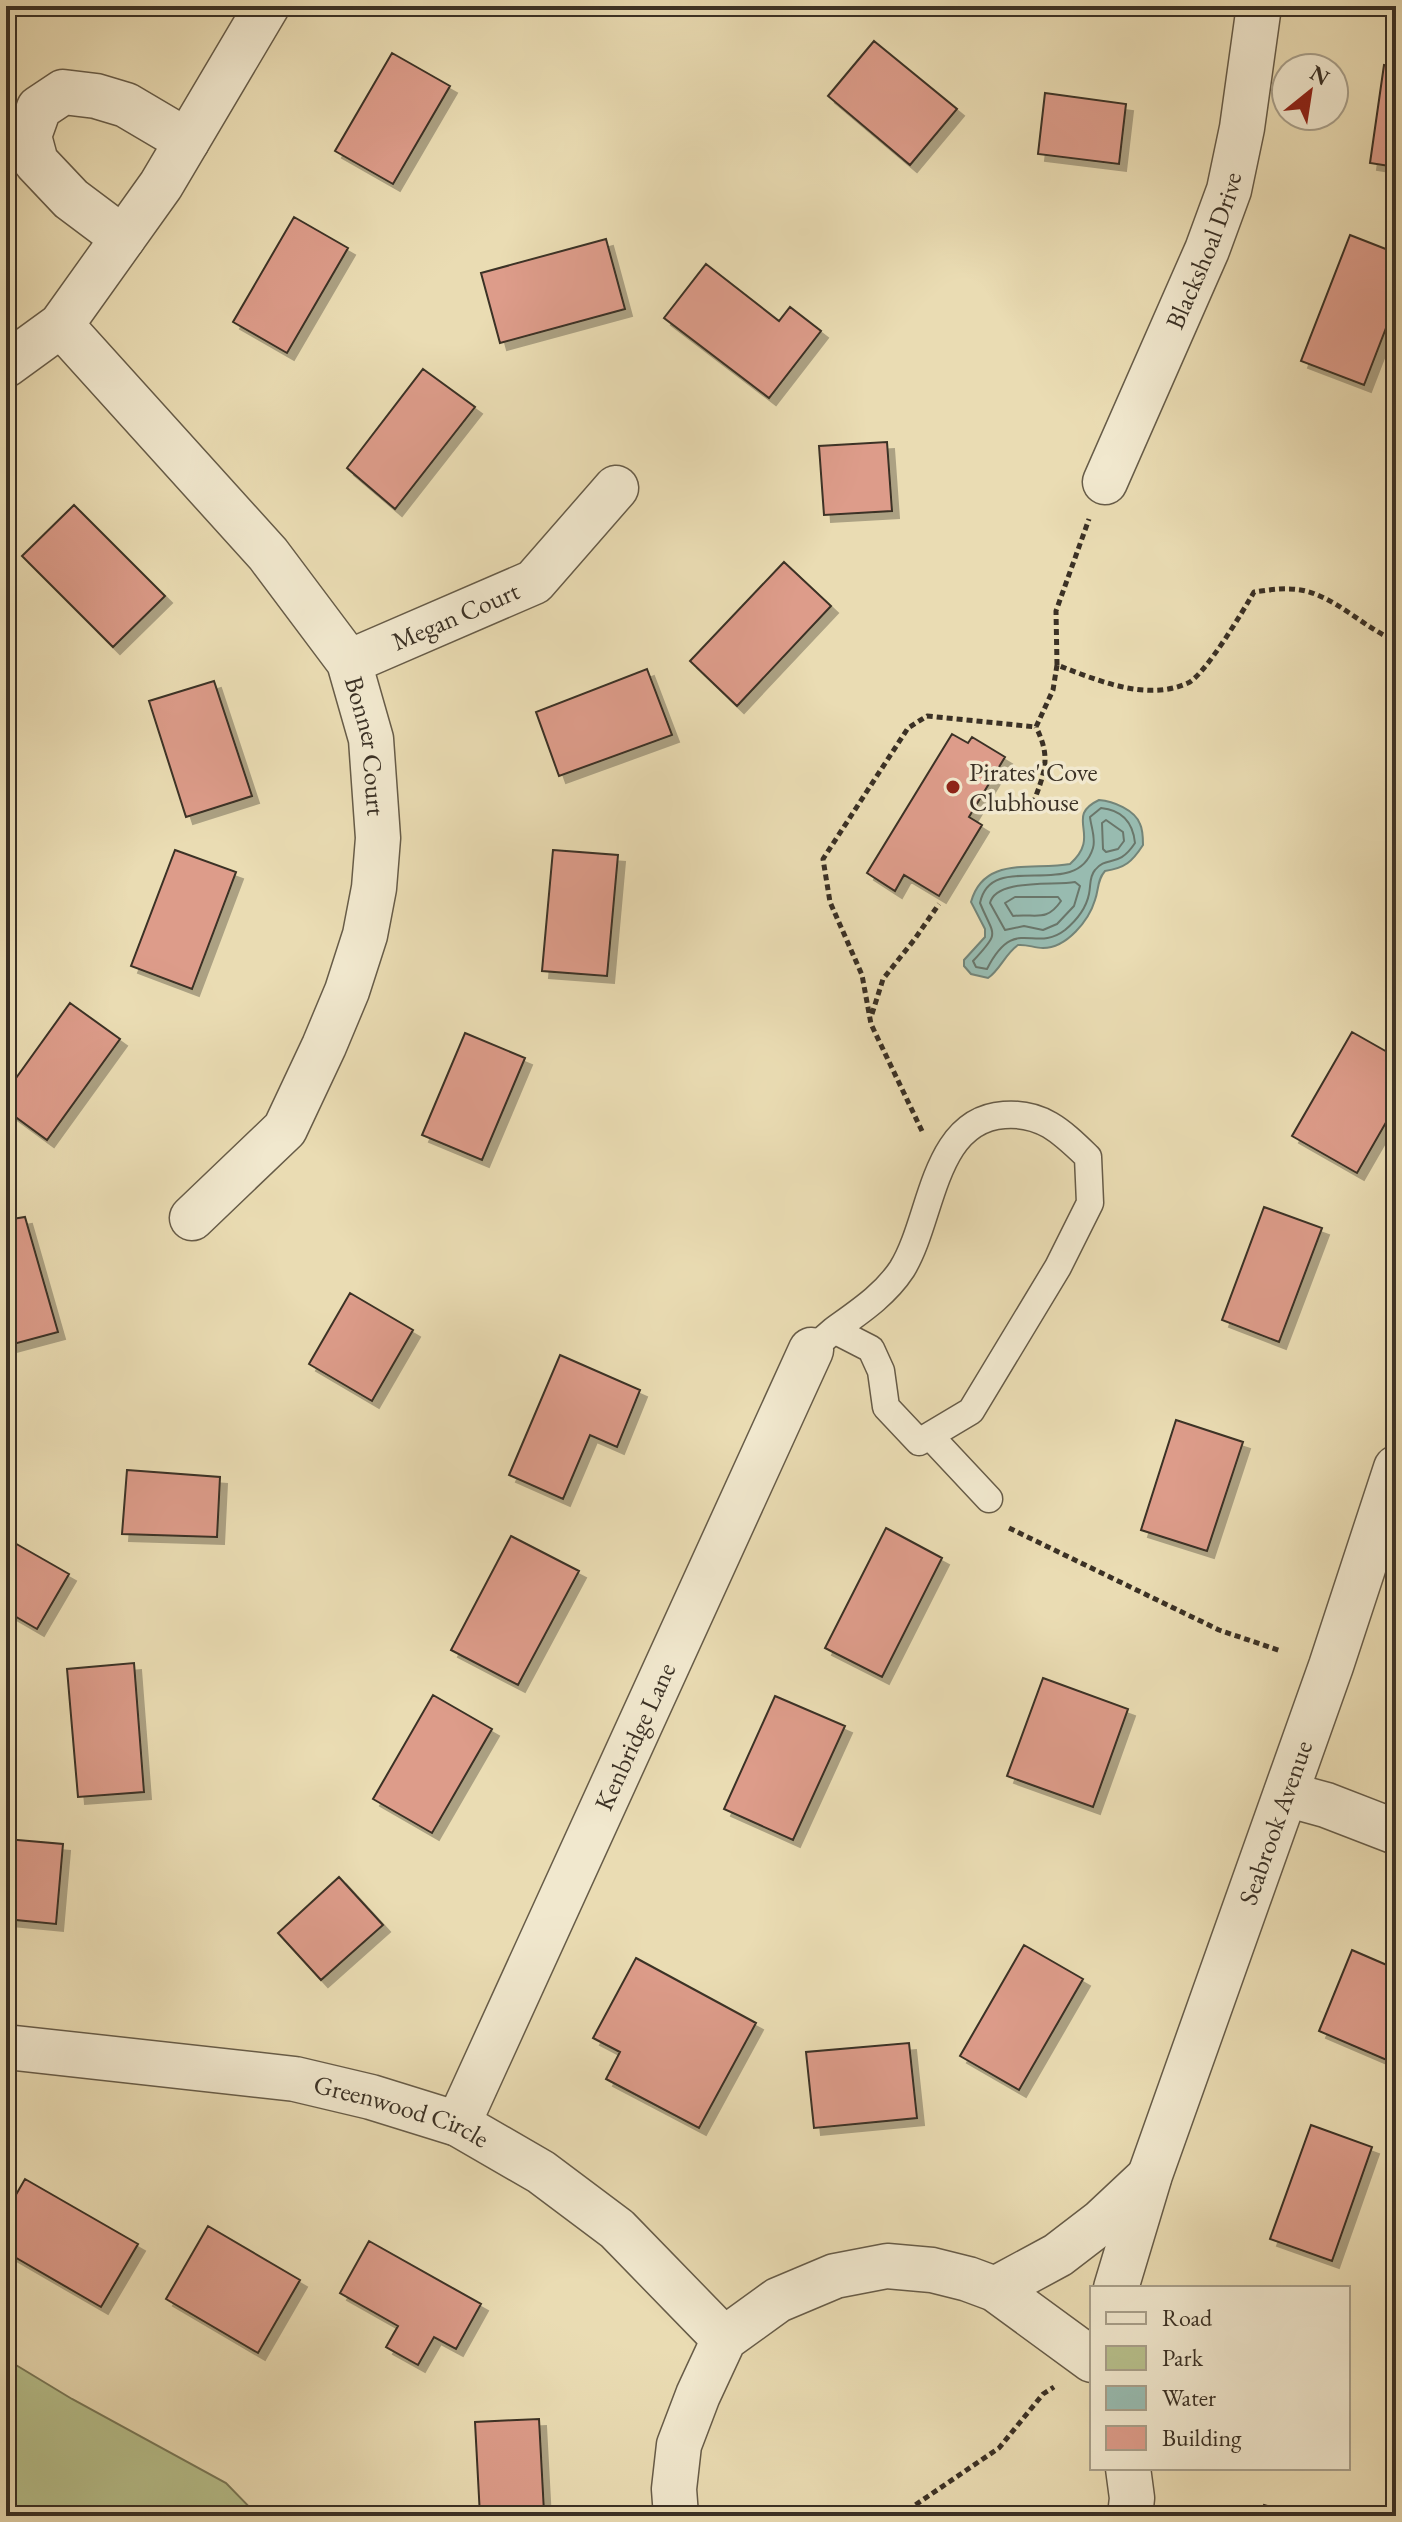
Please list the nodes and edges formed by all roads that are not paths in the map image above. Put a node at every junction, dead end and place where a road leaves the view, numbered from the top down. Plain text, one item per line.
1 (267, 6) edge
2 (1259, 6) edge
3 (187, 141) junction
4 (123, 238) junction
5 (61, 325) junction
6 (6, 365) edge
7 (1105, 482) road end
8 (616, 488) dead end
9 (349, 662) junction
10 (192, 1218) dead end
11 (822, 1340) junction
12 (930, 1436) junction
13 (1396, 1468) edge
14 (989, 1499) dead end
15 (1286, 1794) junction
16 (1396, 1832) edge
17 (6, 2047) edge
18 (458, 2124) junction
19 (1150, 2175) junction
20 (1117, 2286) edge
21 (995, 2289) junction
22 (724, 2339) junction
23 (1077, 2371) edge
24 (1128, 2470) edge
25 (676, 2516) edge
26 (1130, 2516) edge

1 - 3 street
2 - 7 street, Blackshoal Drive
3 - 4 street
3 - 4 street
4 - 5 street
5 - 6 street
5 - 9 street, Bonner Court
8 - 9 street, Megan Court
9 - 10 street, Bonner Court
11 - 12 lane
11 - 12 lane
11 - 18 street, Kenbridge Lane
12 - 14 lane
13 - 15 street, Seabrook Avenue
15 - 16 street
15 - 19 street, Seabrook Avenue
17 - 18 street, Greenwood Circle
18 - 22 street, Greenwood Circle
19 - 20 street, Seabrook Avenue
19 - 21 street, Seabrook Avenue
21 - 22 street
21 - 23 street
22 - 25 street
24 - 26 street

